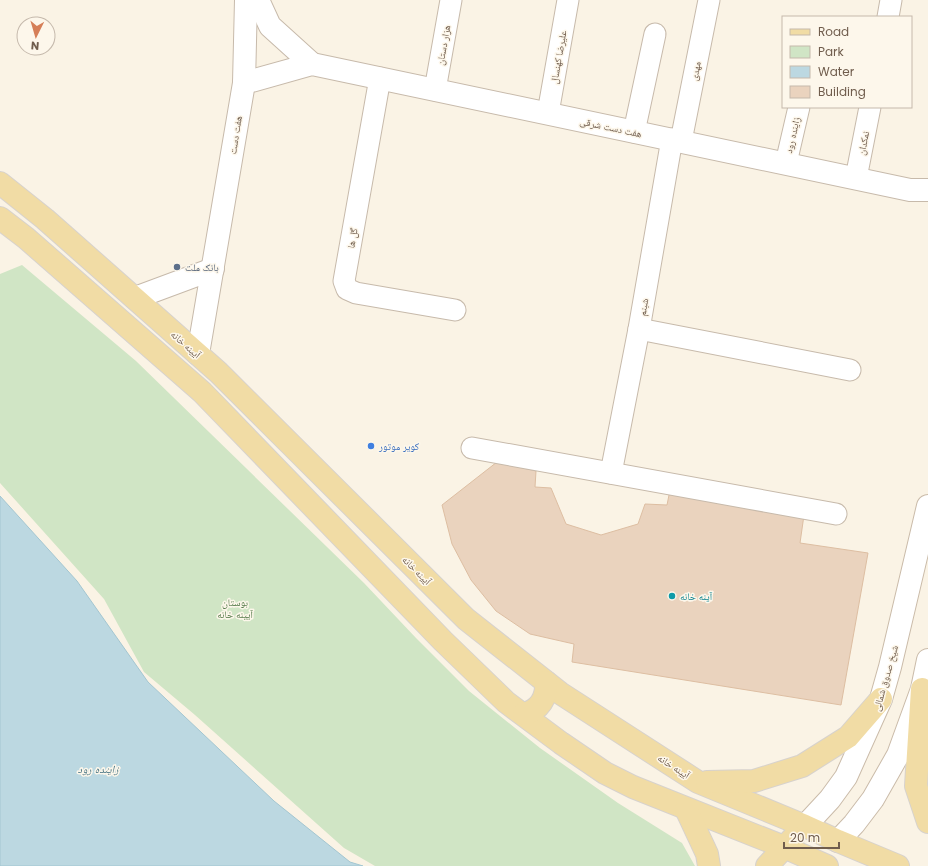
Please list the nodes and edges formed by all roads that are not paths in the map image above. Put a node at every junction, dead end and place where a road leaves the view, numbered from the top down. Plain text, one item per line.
1 (246, 0) edge
2 (258, 0) edge
3 (450, 0) edge
4 (568, 0) edge
5 (708, 0) edge
6 (891, 0) edge
7 (888, 16) edge
8 (655, 34) dead end
9 (312, 64) junction
10 (380, 78) junction
11 (244, 83) junction
12 (435, 90) junction
13 (799, 108) edge
14 (870, 108) edge
15 (548, 113) junction
16 (634, 132) junction
17 (676, 140) junction
18 (786, 163) junction
19 (856, 178) junction
20 (0, 183) edge
21 (919, 190) edge
22 (928, 203) edge
23 (0, 218) edge
24 (213, 269) junction
25 (135, 298) junction
26 (455, 310) dead end
27 (639, 329) junction
28 (198, 354) junction
29 (850, 370) dead end
30 (472, 448) dead end
31 (612, 473) junction
32 (928, 506) edge
33 (836, 514) dead end
34 (928, 660) edge
35 (546, 682) junction
36 (925, 690) edge
37 (882, 699) junction
38 (524, 714) junction
39 (698, 782) junction
40 (686, 809) junction
41 (928, 822) edge
42 (805, 826) junction
43 (838, 841) junction
44 (784, 847) junction
45 (820, 865) edge
46 (709, 866) edge
47 (767, 866) edge
48 (898, 866) edge

1 - 11 street, هفت دست
2 - 9 street
3 - 12 street, هزار دستان
4 - 15 street, علیرضا کهنسال
5 - 17 street, مهدی
6 - 7 street
8 - 16 street
9 - 10 street, هفت دست شرقی
9 - 11 street
10 - 12 street, هفت دست شرقی
10 - 26 street, گل ها
11 - 24 street, هفت دست
12 - 15 street, هفت دست شرقی
13 - 18 street, زاینده رود
14 - 19 street, نمکدان
15 - 16 street, هفت دست شرقی
16 - 17 street, هفت دست شرقی
17 - 18 street, هفت دست شرقی
17 - 27 street, شبنم
18 - 19 street, هفت دست شرقی
19 - 21 street, هفت دست شرقی
20 - 25 main road, آیینه خانه
21 - 22 street
23 - 38 main road
24 - 25 street
24 - 28 street, هفت دست
25 - 28 main road, آیینه خانه
27 - 29 street
27 - 31 street, شبنم
28 - 35 main road, آیینه خانه
30 - 31 street
31 - 33 street
32 - 37 street, شیخ صدوق شمالی
34 - 36 street
35 - 38 main road
35 - 39 main road, آیینه خانه
36 - 41 main road
36 - 43 street
37 - 39 main road
37 - 42 street, شیخ صدوق شمالی
38 - 40 main road
39 - 42 main road, آیینه خانه
40 - 44 main road
40 - 46 main road
42 - 43 main road, آیینه خانه
42 - 44 main road, شیخ صدوق شمالی
43 - 45 main road
43 - 48 main road, آیینه خانه
44 - 45 main road
44 - 47 main road, شیخ صدوق شمالی

